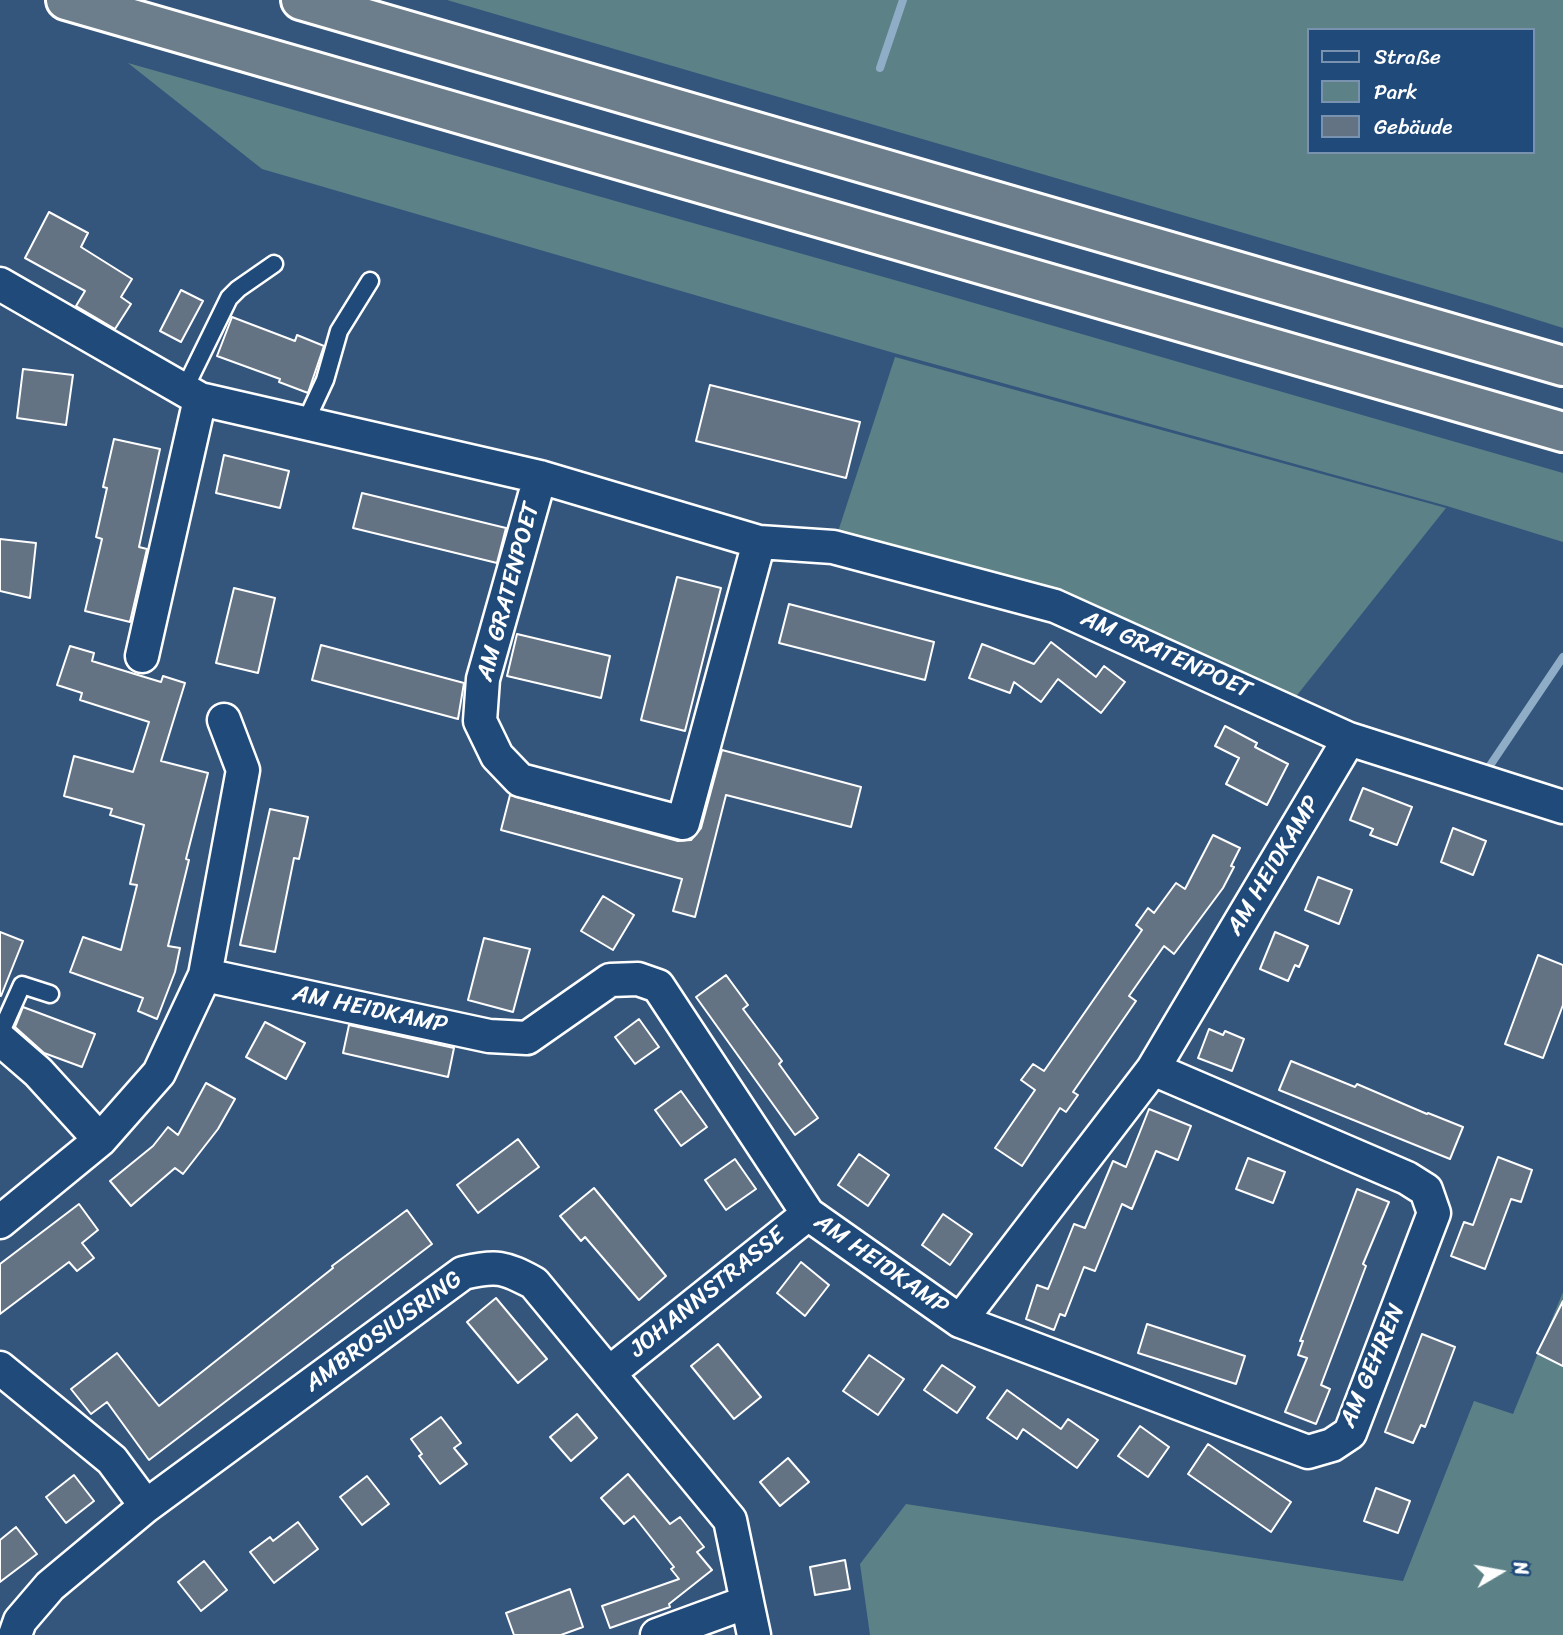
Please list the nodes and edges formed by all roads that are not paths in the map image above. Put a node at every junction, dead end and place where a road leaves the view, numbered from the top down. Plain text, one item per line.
1 (66, 0) edge
2 (301, 0) edge
3 (274, 264) dead end
4 (370, 281) dead end
5 (0, 284) edge
6 (1563, 366) edge
7 (192, 395) junction
8 (305, 423) junction
9 (1563, 432) edge
10 (540, 477) junction
11 (759, 542) junction
12 (142, 656) dead end
13 (224, 720) dead end
14 (1349, 739) junction
15 (1563, 807) edge
16 (205, 975) junction
17 (50, 994) dead end
18 (0, 1036) edge
19 (1153, 1069) junction
20 (100, 1140) junction
21 (808, 1214) junction
22 (0, 1222) edge
23 (960, 1321) junction
24 (0, 1368) edge
25 (609, 1373) junction
26 (146, 1506) junction
27 (747, 1602) junction
28 (15, 1635) edge
29 (657, 1635) edge
30 (754, 1635) edge

1 - 9 highway
2 - 6 highway
3 - 7 lane
4 - 8 lane
5 - 7 street, AM GRATENPOET
7 - 8 street, AM GRATENPOET
7 - 12 street
8 - 10 street, AM GRATENPOET
10 - 11 street, AM GRATENPOET
10 - 11 street, AM GRATENPOET
11 - 14 street, AM GRATENPOET
13 - 16 street
14 - 15 street, AM GRATENPOET
14 - 19 street, AM HEIDKAMP
16 - 20 street
16 - 21 street, AM HEIDKAMP
17 - 18 lane
18 - 20 street
19 - 23 street, AM HEIDKAMP
19 - 23 street, AM GEHREN
20 - 22 street
21 - 23 street, AM HEIDKAMP
21 - 25 street, JOHANNSTRASSE
24 - 26 street
25 - 26 street, AMBROSIUSRING
25 - 27 street, AMBROSIUSRING
26 - 28 street, AMBROSIUSRING
27 - 29 street
27 - 30 street, AMBROSIUSRING

